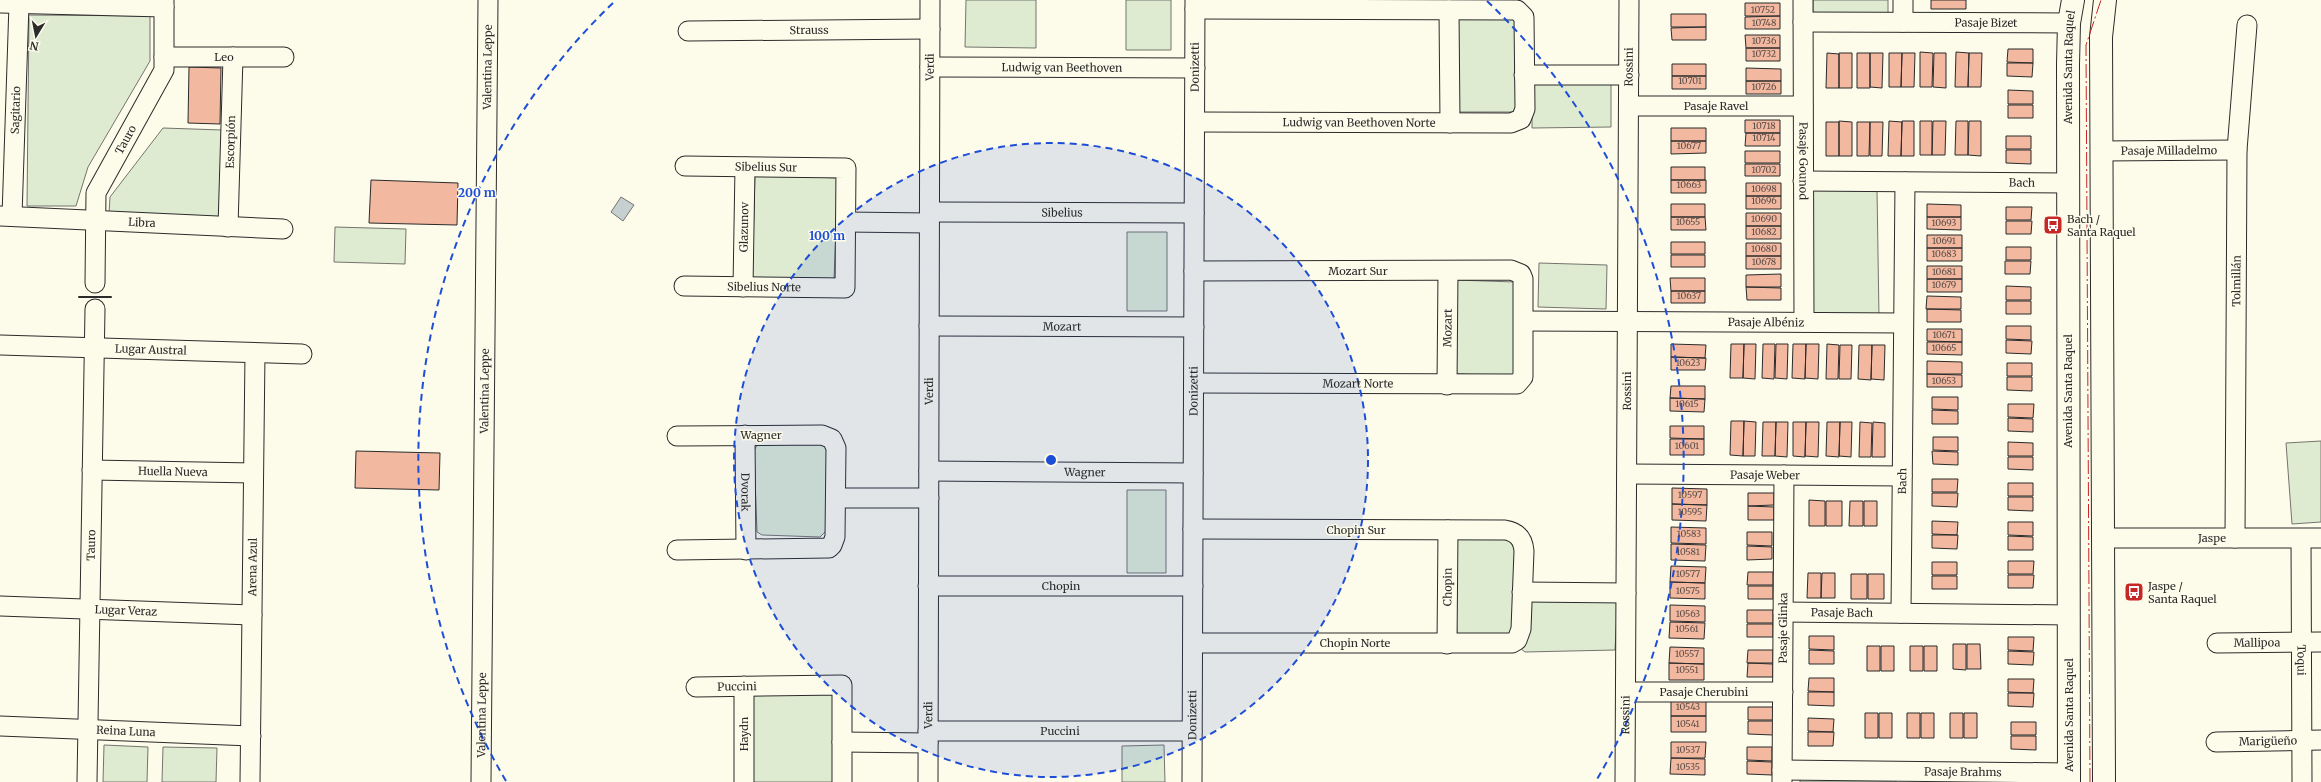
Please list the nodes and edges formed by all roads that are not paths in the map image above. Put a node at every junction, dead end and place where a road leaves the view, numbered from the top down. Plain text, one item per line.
1 (488, 0) edge
2 (930, 0) edge
3 (1629, 0) edge
4 (1803, 0) edge
5 (1903, 0) edge
6 (2073, 0) edge
7 (2105, 0) edge
8 (0, 3) edge
9 (164, 3) edge
10 (19, 4) junction
11 (1195, 5) edge
12 (1449, 10) junction
13 (1803, 22) junction
14 (1903, 22) junction
15 (2069, 23) junction
16 (2247, 25) dead end
17 (930, 29) junction
18 (688, 31) dead end
19 (164, 57) junction
20 (233, 57) junction
21 (284, 57) dead end
22 (930, 67) junction
23 (1195, 68) junction
24 (1524, 75) junction
25 (1629, 75) junction
26 (1629, 106) junction
27 (1803, 106) junction
28 (1195, 122) junction
29 (1450, 123) junction
30 (2237, 150) junction
31 (2102, 151) junction
32 (685, 166) dead end
33 (745, 167) junction
34 (1803, 181) junction
35 (1905, 182) junction
36 (2068, 183) junction
37 (1194, 213) junction
38 (6, 216) edge
39 (929, 217) junction
40 (96, 220) junction
41 (846, 222) junction
42 (228, 227) junction
43 (283, 230) dead end
44 (1194, 271) junction
45 (1448, 271) junction
46 (95, 283) dead end
47 (684, 286) dead end
48 (744, 287) junction
49 (95, 309) dead end
50 (1628, 320) junction
51 (1524, 321) junction
52 (1804, 322) junction
53 (1904, 323) junction
54 (929, 326) junction
55 (1194, 327) junction
56 (0, 345) edge
57 (94, 348) junction
58 (254, 353) junction
59 (302, 354) dead end
60 (1194, 383) junction
61 (1447, 385) junction
62 (745, 435) junction
63 (678, 436) dead end
64 (92, 470) junction
65 (929, 471) junction
66 (253, 473) junction
67 (1193, 473) junction
68 (1627, 474) junction
69 (1784, 475) junction
70 (1902, 476) junction
71 (836, 498) junction
72 (929, 498) junction
73 (1193, 529) junction
74 (1448, 530) junction
75 (2103, 538) junction
76 (2235, 538) junction
77 (2301, 538) junction
78 (2321, 538) edge
79 (677, 550) dead end
80 (746, 550) junction
81 (928, 586) junction
82 (1193, 586) junction
83 (1522, 592) junction
84 (1626, 593) junction
85 (0, 606) edge
86 (90, 609) junction
87 (1783, 612) junction
88 (1901, 613) junction
89 (252, 615) junction
90 (2069, 615) junction
91 (2301, 642) junction
92 (2321, 642) edge
93 (1193, 643) junction
94 (2217, 643) dead end
95 (1447, 644) junction
96 (744, 686) junction
97 (696, 687) dead end
98 (1626, 692) junction
99 (1783, 692) junction
100 (0, 726) edge
101 (88, 729) junction
102 (1192, 731) junction
103 (251, 736) junction
104 (928, 737) junction
105 (2321, 740) edge
106 (2302, 741) junction
107 (842, 742) junction
108 (2216, 742) dead end
109 (1782, 776) edge
110 (1905, 777) edge
111 (2069, 777) edge
112 (87, 782) edge
113 (250, 782) edge
114 (481, 782) edge
115 (744, 782) edge
116 (842, 782) edge
117 (928, 782) edge
118 (1192, 782) edge
119 (1625, 782) edge
120 (2104, 782) edge
121 (2302, 782) edge

1 - 114 street, Valentina Leppe
2 - 17 street, Verdi
3 - 25 street, Rossini
4 - 13 street, Pasaje Gounod
5 - 14 street
6 - 15 main road, Avenida Santa Raquel
7 - 31 main road
8 - 10 street
9 - 10 street
9 - 19 street, Tauro
10 - 38 street, Sagitario
11 - 12 street
11 - 23 street, Donizetti
12 - 24 street
12 - 29 street
13 - 14 street, Pasaje Bizet
13 - 27 street, Pasaje Gounod
14 - 15 street, Pasaje Bizet
15 - 36 main road, Avenida Santa Raquel
16 - 30 street, Tolmillán
17 - 18 street, Strauss
17 - 22 street, Verdi
19 - 20 street, Leo
19 - 40 street, Tauro
20 - 21 street, Leo
20 - 42 street, Escorpión
22 - 23 street, Ludwig van Beethoven
22 - 39 street, Verdi
23 - 28 street, Donizetti
24 - 25 street
24 - 29 street, Ludwig van Beethoven Norte
25 - 26 street, Rossini
26 - 27 street, Pasaje Ravel
26 - 50 street, Rossini
27 - 34 street, Pasaje Gounod
28 - 29 street, Ludwig van Beethoven Norte
28 - 37 street, Donizetti
30 - 31 street, Pasaje Milladelmo
30 - 76 street, Tolmillán
31 - 75 main road
32 - 33 street, Sibelius Sur
33 - 41 street, Sibelius Sur
33 - 48 street, Glazunov
34 - 35 street, Bach
34 - 52 street, Pasaje Gounod
35 - 36 street, Bach
35 - 53 street, Bach
36 - 90 main road, Avenida Santa Raquel
37 - 39 street, Sibelius
37 - 44 street, Donizetti
38 - 40 street, Libra
39 - 41 street, Sibelius
39 - 54 street, Verdi
40 - 42 street, Libra
40 - 46 street, Tauro
41 - 48 street, Sibelius Norte
42 - 43 street, Libra
44 - 45 street, Mozart Sur
44 - 55 street, Donizetti
45 - 51 street, Mozart Sur
45 - 61 street, Mozart
47 - 48 street, Sibelius Norte
49 - 57 street, Tauro
50 - 51 street
50 - 52 street, Pasaje Albéniz
50 - 68 street, Rossini
51 - 61 street, Mozart Norte
52 - 53 street, Pasaje Albéniz
53 - 70 street, Bach
54 - 55 street, Mozart
54 - 65 street, Verdi
55 - 60 street, Donizetti
56 - 57 street, Lugar Austral
57 - 58 street, Lugar Austral
57 - 64 street, Tauro
58 - 59 street, Lugar Austral
58 - 66 street, Arena Azul
60 - 61 street, Mozart Norte
60 - 67 street, Donizetti
62 - 63 street, Wagner
62 - 71 street, Wagner
62 - 80 street, Dvorak
64 - 66 street, Huella Nueva
64 - 86 street, Tauro
65 - 67 street, Wagner
65 - 72 street, Verdi
66 - 89 street, Arena Azul
67 - 73 street, Donizetti
68 - 69 street, Pasaje Weber
68 - 84 street, Rossini
69 - 70 street, Pasaje Weber
69 - 87 street, Pasaje Glinka
70 - 88 street, Bach
71 - 72 street
71 - 80 street, Wagner
72 - 81 street, Verdi
73 - 74 street, Chopin Sur
73 - 82 street, Donizetti
74 - 83 street, Chopin Sur
74 - 95 street, Chopin
75 - 76 street, Jaspe
75 - 120 main road
76 - 77 street, Jaspe
77 - 78 street, Jaspe
77 - 91 street, Toqui
79 - 80 street, Wagner
81 - 82 street, Chopin
81 - 104 street, Verdi
82 - 93 street, Donizetti
83 - 84 street
83 - 95 street, Chopin Norte
84 - 98 street, Rossini
85 - 86 street, Lugar Veraz
86 - 89 street, Lugar Veraz
86 - 101 street, Tauro
87 - 88 street, Pasaje Bach
87 - 99 street, Pasaje Glinka
88 - 90 street
89 - 103 street, Arena Azul
90 - 111 main road, Avenida Santa Raquel
91 - 92 street, Mallipoa
91 - 94 street, Mallipoa
91 - 106 street, Toqui
93 - 95 street, Chopin Norte
93 - 102 street, Donizetti
96 - 97 street, Puccini
96 - 107 street, Puccini
96 - 115 street, Haydn
98 - 99 street, Pasaje Cherubini
98 - 119 street, Rossini
99 - 109 street, Pasaje Glinka
100 - 101 street, Reina Luna
101 - 103 street, Reina Luna
101 - 112 street, Tauro
102 - 104 street, Puccini
102 - 118 street, Donizetti
103 - 113 street, Arena Azul
104 - 107 street, Puccini
104 - 117 street, Verdi
105 - 106 street, Marigüeño
106 - 108 street, Marigüeño
106 - 121 street, Toqui
107 - 116 street, Puccini
109 - 110 street, Pasaje Brahms
110 - 111 street, Pasaje Brahms

